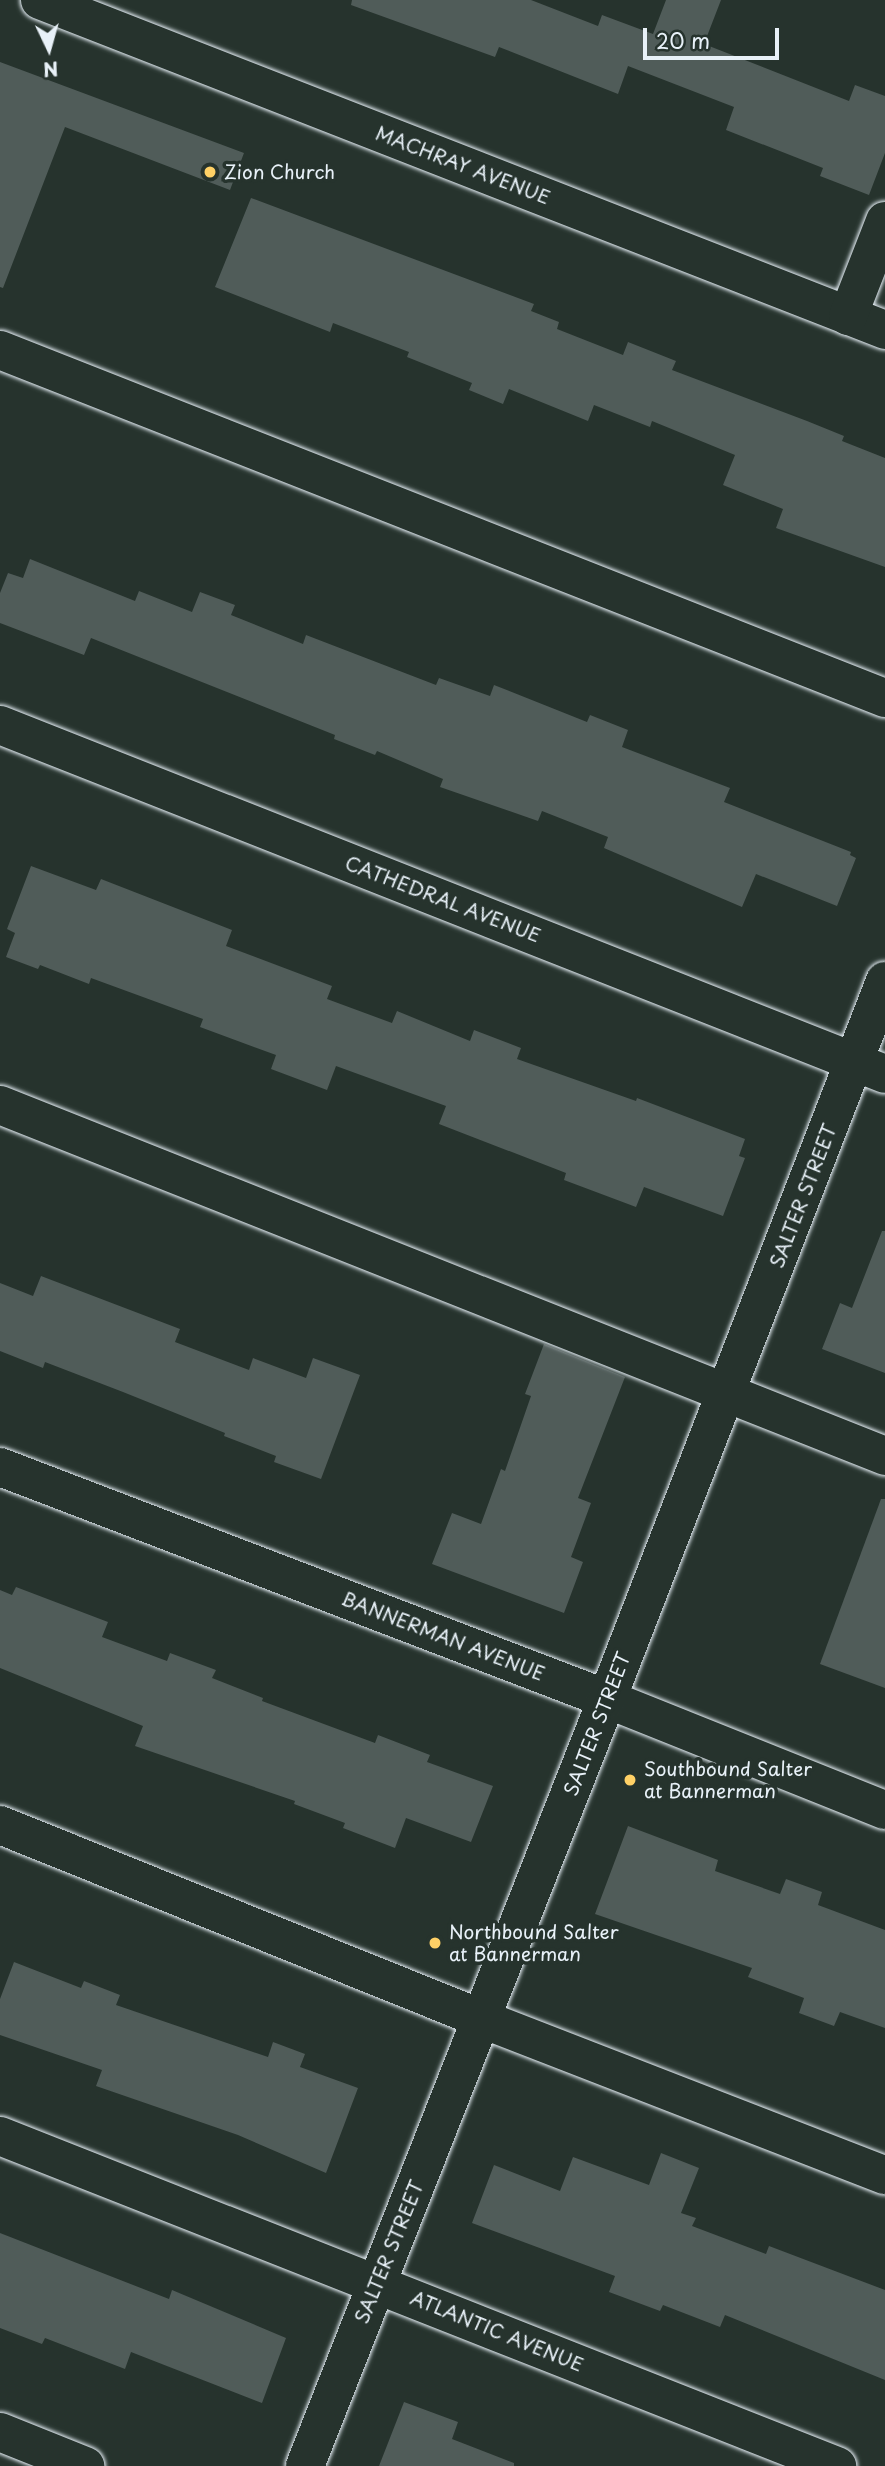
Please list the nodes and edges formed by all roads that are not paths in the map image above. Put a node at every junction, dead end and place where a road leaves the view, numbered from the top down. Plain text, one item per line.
1 (40, 0) edge
2 (114, 13) edge
3 (885, 221) edge
4 (848, 316) junction
5 (885, 330) edge
6 (0, 350) edge
7 (885, 698) edge
8 (0, 725) edge
9 (885, 981) edge
10 (870, 1068) edge
11 (0, 1105) edge
12 (727, 1393) junction
13 (885, 1456) edge
14 (0, 1466) edge
15 (607, 1699) junction
16 (885, 1810) edge
17 (0, 1825) edge
18 (482, 2019) junction
19 (0, 2136) edge
20 (885, 2175) edge
21 (376, 2284) junction
22 (0, 2432) edge
23 (85, 2466) edge
24 (304, 2466) edge
25 (836, 2466) edge

1 - 2 street, MACHRAY AVENUE
2 - 4 street, MACHRAY AVENUE
3 - 4 street
4 - 5 street, MACHRAY AVENUE
6 - 7 street
8 - 10 street, CATHEDRAL AVENUE
9 - 10 street, SALTER STREET
10 - 12 street, SALTER STREET
11 - 12 street
12 - 13 street
12 - 15 street, SALTER STREET
14 - 15 street, BANNERMAN AVENUE
15 - 16 street, BANNERMAN AVENUE
15 - 18 street, SALTER STREET
17 - 18 street
18 - 20 street
18 - 21 street, SALTER STREET
19 - 21 street, ATLANTIC AVENUE
21 - 24 street, SALTER STREET
21 - 25 street, ATLANTIC AVENUE
22 - 23 street

